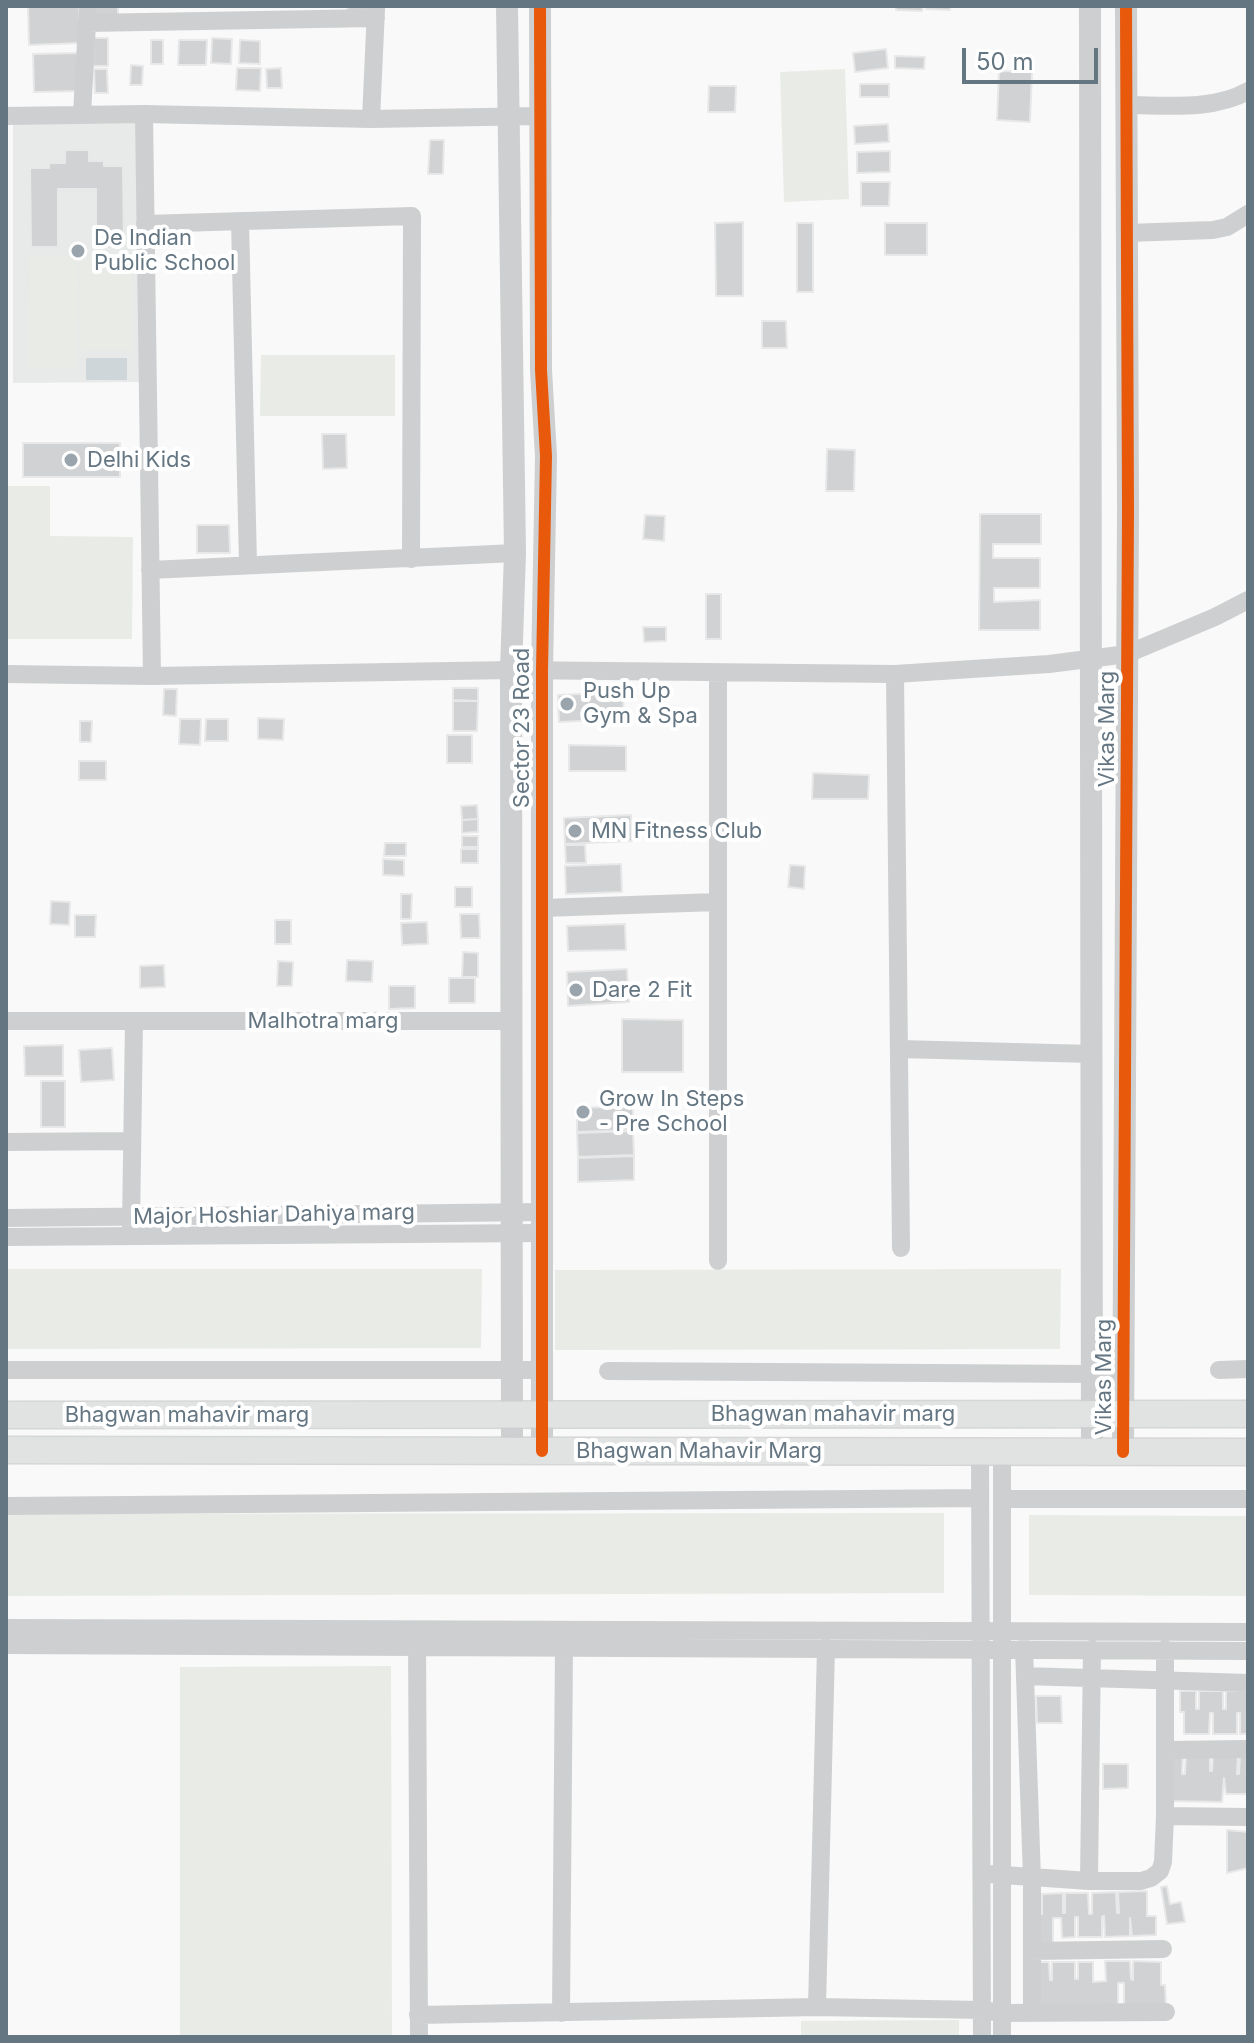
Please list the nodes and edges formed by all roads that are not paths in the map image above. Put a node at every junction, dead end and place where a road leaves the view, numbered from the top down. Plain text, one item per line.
1 (507, 6) edge
2 (540, 6) edge
3 (1090, 6) edge
4 (1126, 6) edge
5 (376, 12) edge
6 (88, 14) edge
7 (1248, 91) edge
8 (1126, 105) junction
9 (82, 114) junction
10 (144, 114) junction
11 (6, 116) edge
12 (509, 116) junction
13 (540, 116) junction
14 (371, 119) junction
15 (1248, 214) edge
16 (240, 221) junction
17 (145, 224) junction
18 (1127, 233) junction
19 (515, 553) junction
20 (411, 559) junction
21 (248, 564) junction
22 (150, 570) junction
23 (1248, 600) edge
24 (1127, 654) junction
25 (1092, 660) junction
26 (511, 670) junction
27 (542, 670) junction
28 (6, 674) edge
29 (718, 674) junction
30 (895, 674) junction
31 (152, 676) junction
32 (717, 902) junction
33 (543, 908) junction
34 (6, 1021) edge
35 (134, 1021) junction
36 (511, 1021) junction
37 (899, 1049) junction
38 (1092, 1054) junction
39 (131, 1141) junction
40 (6, 1142) edge
41 (8, 1216) edge
42 (131, 1217) junction
43 (512, 1223) junction
44 (542, 1223) junction
45 (6, 1237) edge
46 (131, 1237) junction
47 (901, 1248) dead end
48 (718, 1261) dead end
49 (1248, 1369) edge
50 (6, 1370) edge
51 (512, 1370) junction
52 (542, 1370) junction
53 (1219, 1370) dead end
54 (608, 1371) dead end
55 (1124, 1372) junction
56 (1092, 1374) junction
57 (1092, 1413) junction
58 (542, 1414) junction
59 (1124, 1414) junction
60 (1248, 1414) edge
61 (6, 1415) edge
62 (512, 1415) junction
63 (6, 1450) edge
64 (512, 1451) junction
65 (542, 1451) junction
66 (991, 1451) junction
67 (1092, 1451) junction
68 (1123, 1452) junction
69 (1248, 1452) edge
70 (980, 1498) junction
71 (1002, 1499) junction
72 (1248, 1499) edge
73 (6, 1506) edge
74 (6, 1628) edge
75 (1248, 1632) edge
76 (417, 1638) junction
77 (991, 1639) junction
78 (6, 1645) edge
79 (564, 1647) junction
80 (826, 1648) junction
81 (1024, 1648) junction
82 (1092, 1649) junction
83 (1165, 1649) junction
84 (1248, 1651) edge
85 (1025, 1676) junction
86 (1093, 1678) junction
87 (1165, 1680) junction
88 (1248, 1683) edge
89 (1248, 1749) edge
90 (1166, 1750) junction
91 (1165, 1816) junction
92 (1248, 1817) edge
93 (991, 1874) junction
94 (1032, 1878) junction
95 (1089, 1881) junction
96 (1163, 1949) dead end
97 (1032, 1951) junction
98 (817, 2007) junction
99 (982, 2010) junction
100 (1166, 2012) dead end
101 (561, 2013) junction
102 (1002, 2013) junction
103 (1032, 2013) junction
104 (418, 2015) junction
105 (419, 2037) edge
106 (982, 2037) edge
107 (1002, 2037) edge

1 - 12 street, Sector 23 Road
2 - 13 street, Sector 23 Road
3 - 25 street, Vikas Marg
4 - 8 street, Vikas Marg
5 - 6 street
5 - 14 street
6 - 9 street
7 - 8 street
8 - 18 street, Vikas Marg
9 - 10 street
9 - 11 street
10 - 14 street
10 - 17 street
12 - 13 street
12 - 14 street
12 - 19 street, Sector 23 Road
13 - 27 street, Sector 23 Road
15 - 18 street
16 - 17 street
16 - 20 street
16 - 21 street
17 - 22 street
18 - 24 street, Vikas Marg
19 - 20 street
19 - 26 street, Sector 23 Road
20 - 21 street
21 - 22 street
22 - 31 street
23 - 24 street
24 - 25 street
24 - 55 street, Vikas Marg
25 - 30 street
25 - 38 street, Vikas Marg
26 - 27 street
26 - 31 street
26 - 36 street, Sector 23 Road
27 - 29 street
27 - 33 street, Sector 23 Road
28 - 31 street
29 - 30 street
29 - 32 street
30 - 37 street
32 - 33 street
32 - 48 street
33 - 44 street, Sector 23 Road
34 - 35 street, Malhotra marg
35 - 36 street, Malhotra marg
35 - 39 street
36 - 43 street, Sector 23 Road
37 - 38 street
37 - 47 street
38 - 56 street, Vikas Marg
39 - 40 street
39 - 42 street
41 - 42 street, Major Hoshiar Dahiya marg
42 - 43 street, Major Hoshiar Dahiya marg
42 - 46 street
43 - 44 street, Major Hoshiar Dahiya marg
43 - 46 street, Major Hoshiar Dahiya marg
43 - 51 street, Sector 23 Road
44 - 52 street, Sector 23 Road
45 - 46 street, Major Hoshiar Dahiya marg
49 - 53 street
50 - 51 street
51 - 52 street
51 - 62 street, Sector 23 Road
52 - 58 street, Sector 23 Road
54 - 56 street
55 - 56 street
55 - 59 street, Vikas Marg
56 - 57 street, Vikas Marg
57 - 58 main road, Bhagwan mahavir marg
57 - 59 main road, Bhagwan mahavir marg
57 - 67 street, Vikas Marg
58 - 62 main road, Bhagwan mahavir marg
58 - 65 street, Sector 23 Road
59 - 60 main road
59 - 68 street, Vikas Marg
61 - 62 main road, Bhagwan mahavir marg
62 - 64 street, Sector 23 Road
63 - 64 main road, Bhagwan Mahavir Marg
64 - 65 main road, Bhagwan Mahavir Marg
65 - 66 main road, Bhagwan Mahavir Marg
66 - 67 main road, Bhagwan Mahavir Marg
66 - 70 street
66 - 71 street
67 - 68 main road, Bhagwan Mahavir Marg
68 - 69 main road, Bhagwan Mahavir Marg
70 - 73 street
70 - 77 street
71 - 72 street
71 - 77 street
74 - 76 street
75 - 77 street
76 - 77 street
76 - 78 street
76 - 79 street
76 - 104 street
77 - 80 street
77 - 81 street
77 - 93 street
79 - 80 street
79 - 101 street
80 - 98 street
81 - 82 street
81 - 85 street
82 - 83 street
82 - 86 street
83 - 84 street
83 - 87 street
85 - 86 street
85 - 94 street
86 - 87 street
86 - 95 street
87 - 88 street
87 - 90 street
89 - 90 street
90 - 91 street
91 - 92 street
91 - 95 street
93 - 94 street
93 - 99 street
93 - 102 street
94 - 95 street
94 - 97 street
96 - 97 street
97 - 103 street
98 - 99 street
98 - 101 street
99 - 102 street
99 - 106 street
100 - 103 street
101 - 104 street
102 - 103 street
102 - 107 street
104 - 105 street

